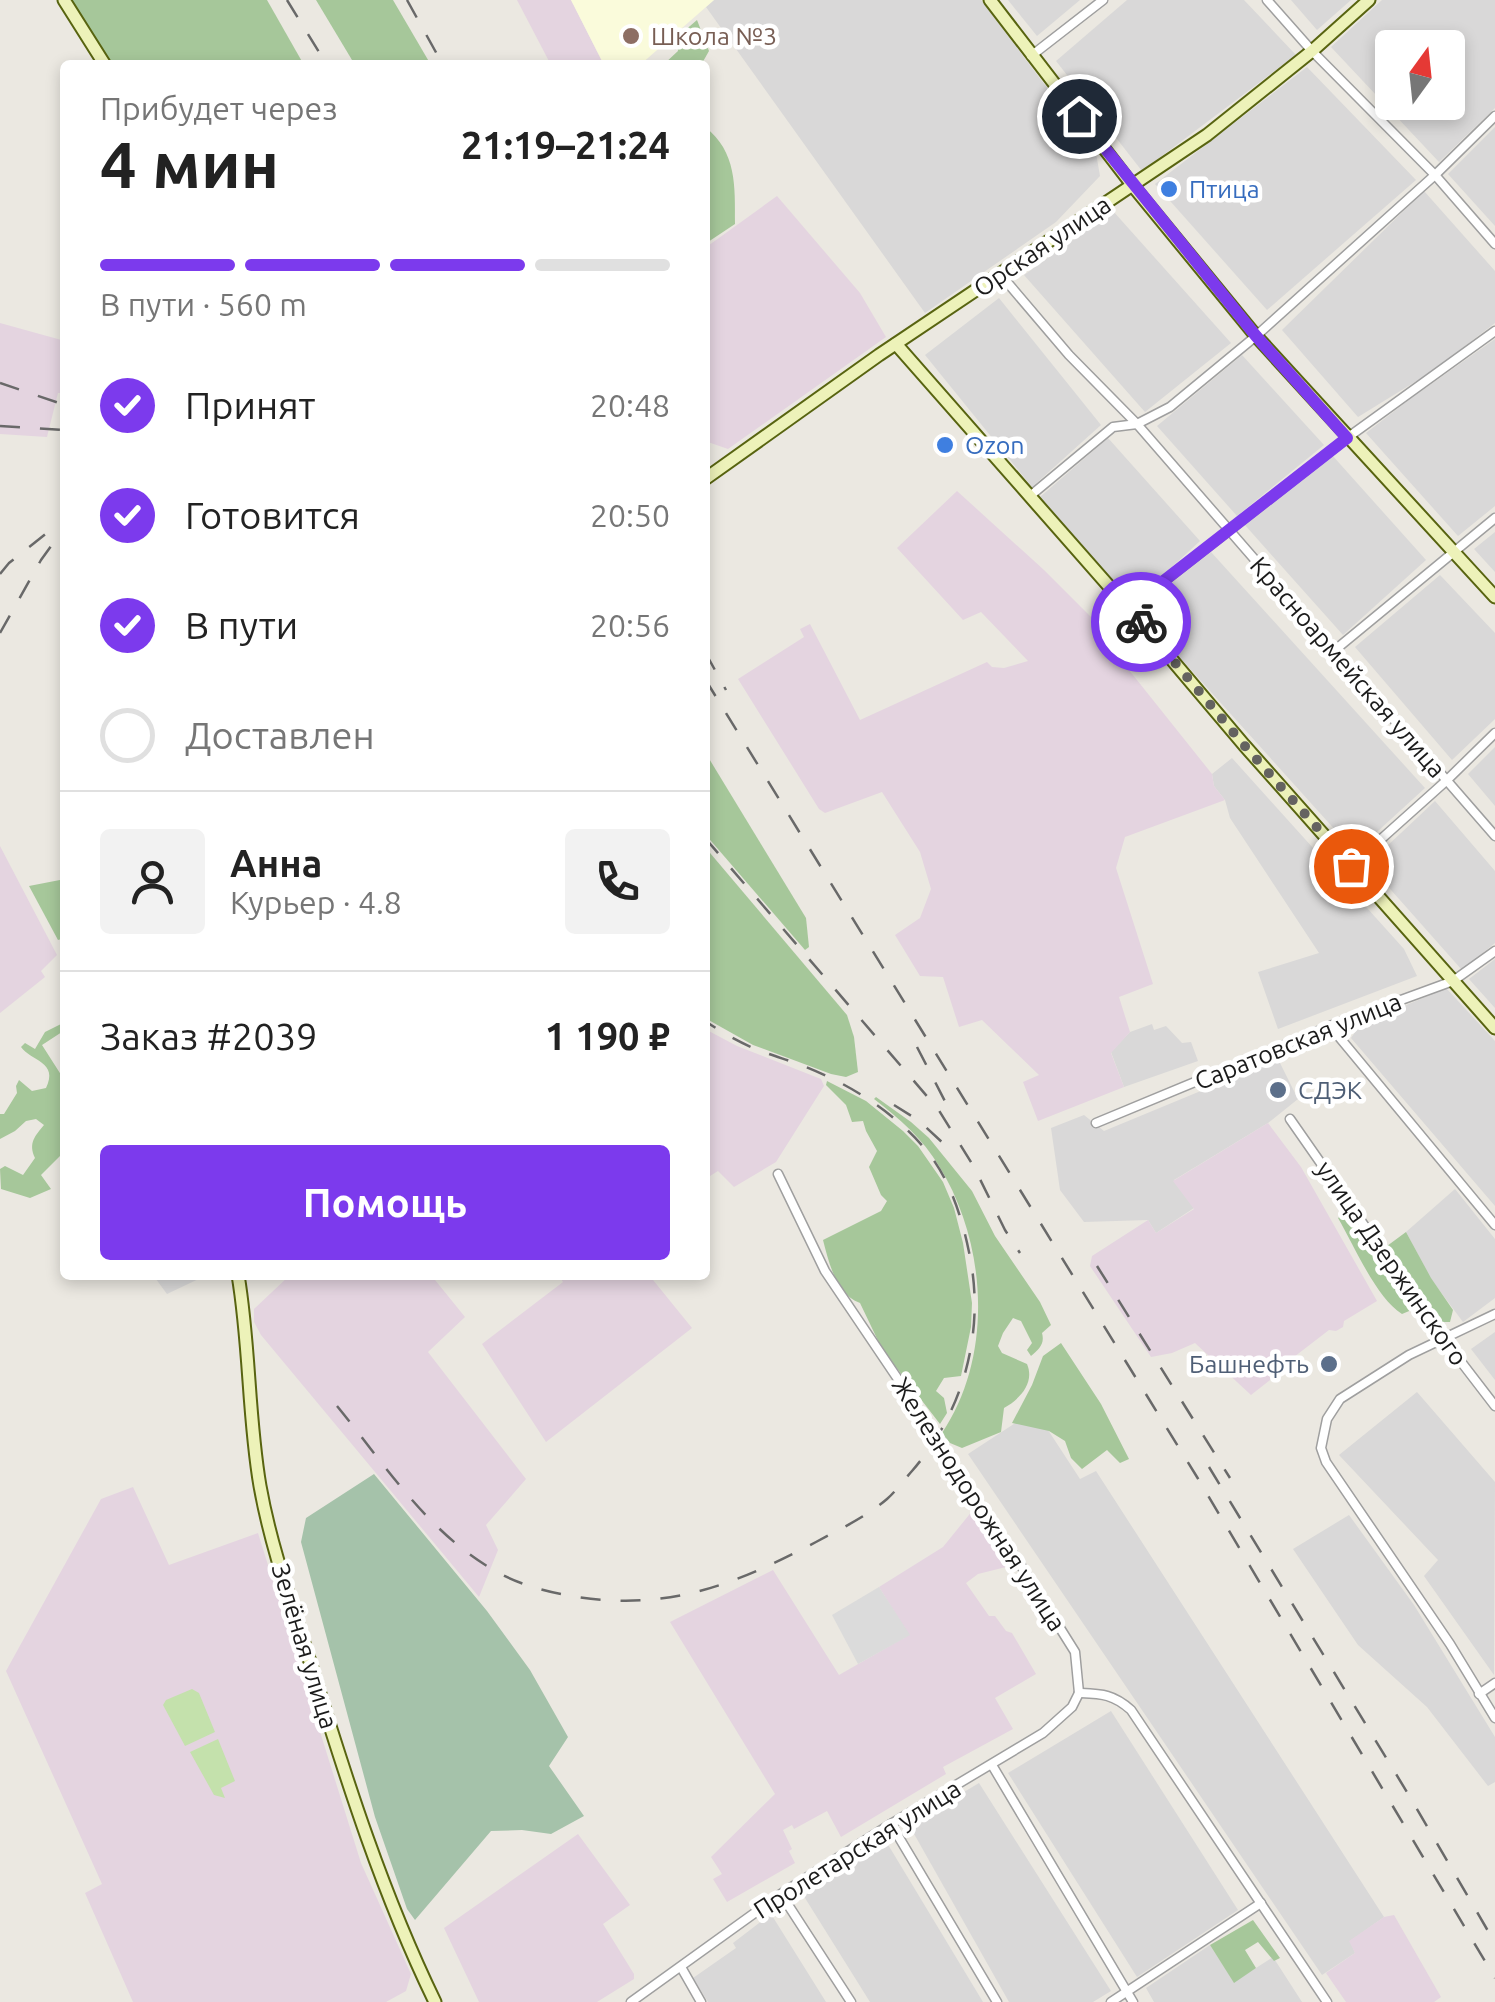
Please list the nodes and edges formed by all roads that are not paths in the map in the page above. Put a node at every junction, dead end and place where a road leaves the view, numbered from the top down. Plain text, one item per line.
1 (64, 0) edge
2 (990, 0) edge
3 (1103, 0) edge
4 (1267, 0) edge
5 (1368, 0) edge
6 (1312, 51) junction
7 (1032, 56) junction
8 (102, 60) edge
9 (1495, 116) edge
10 (1435, 176) junction
11 (1133, 186) junction
12 (1495, 244) edge
13 (1000, 275) junction
14 (1495, 331) edge
15 (1256, 336) junction
16 (896, 344) junction
17 (1137, 424) junction
18 (1347, 438) junction
19 (710, 476) edge
20 (1030, 496) junction
21 (1495, 518) edge
22 (1229, 530) junction
23 (1455, 551) junction
24 (1495, 597) edge
25 (1129, 608) junction
26 (1335, 650) junction
27 (1495, 732) edge
28 (1446, 781) junction
29 (1495, 836) edge
30 (1351, 866) junction
31 (1495, 952) edge
32 (1452, 981) junction
33 (1330, 1026) junction
34 (1495, 1028) edge
35 (1290, 1119) dead end
36 (1096, 1123) dead end
37 (778, 1174) dead end
38 (1495, 1225) edge
39 (239, 1280) edge
40 (1495, 1314) edge
41 (1442, 1338) junction
42 (1495, 1406) edge
43 (1495, 1683) edge
44 (1079, 1693) junction
45 (1480, 1694) junction
46 (1495, 1718) edge
47 (992, 1765) junction
48 (890, 1824) junction
49 (781, 1894) junction
50 (1260, 1903) junction
51 (682, 1967) junction
52 (1127, 1993) junction
53 (435, 2002) edge
54 (631, 2002) edge
55 (702, 2002) edge
56 (851, 2002) edge
57 (998, 2002) edge
58 (1111, 2002) edge
59 (1133, 2002) edge
60 (1327, 2002) edge

1 - 8 street
2 - 7 street
3 - 7 street
4 - 6 street
5 - 6 street, Орская улица
6 - 10 street
6 - 11 street, Орская улица
7 - 11 street
9 - 10 street
10 - 12 street
10 - 15 street
11 - 13 street, Орская улица
11 - 15 street
13 - 16 street, Орская улица
13 - 17 street, Красноармейская улица
14 - 18 street
15 - 17 street
15 - 18 street
16 - 19 street, Орская улица
16 - 20 street
17 - 20 street
17 - 22 street, Красноармейская улица
18 - 22 street
18 - 23 street
20 - 25 street
21 - 23 street
22 - 25 street
22 - 26 street, Красноармейская улица
23 - 24 street
23 - 26 street
25 - 30 street
26 - 28 street, Красноармейская улица
27 - 28 street
28 - 29 street, Красноармейская улица
28 - 30 street
30 - 32 street
31 - 32 street, Саратовская улица
32 - 33 street, Саратовская улица
32 - 34 street
33 - 36 street, Саратовская улица
33 - 38 street
35 - 41 street, улица Дзержинского
37 - 44 street, Железнодорожная улица
39 - 53 street, Зелёная улица
40 - 41 street
41 - 42 street, улица Дзержинского
41 - 45 street
43 - 45 street
44 - 47 street, Пролетарская улица
44 - 50 street
45 - 46 street
47 - 48 street, Пролетарская улица
47 - 52 street
48 - 49 street, Пролетарская улица
48 - 57 street
49 - 51 street, Пролетарская улица
49 - 56 street
50 - 52 street
50 - 60 street
51 - 54 street, Пролетарская улица
51 - 55 street
52 - 58 street
52 - 59 street

